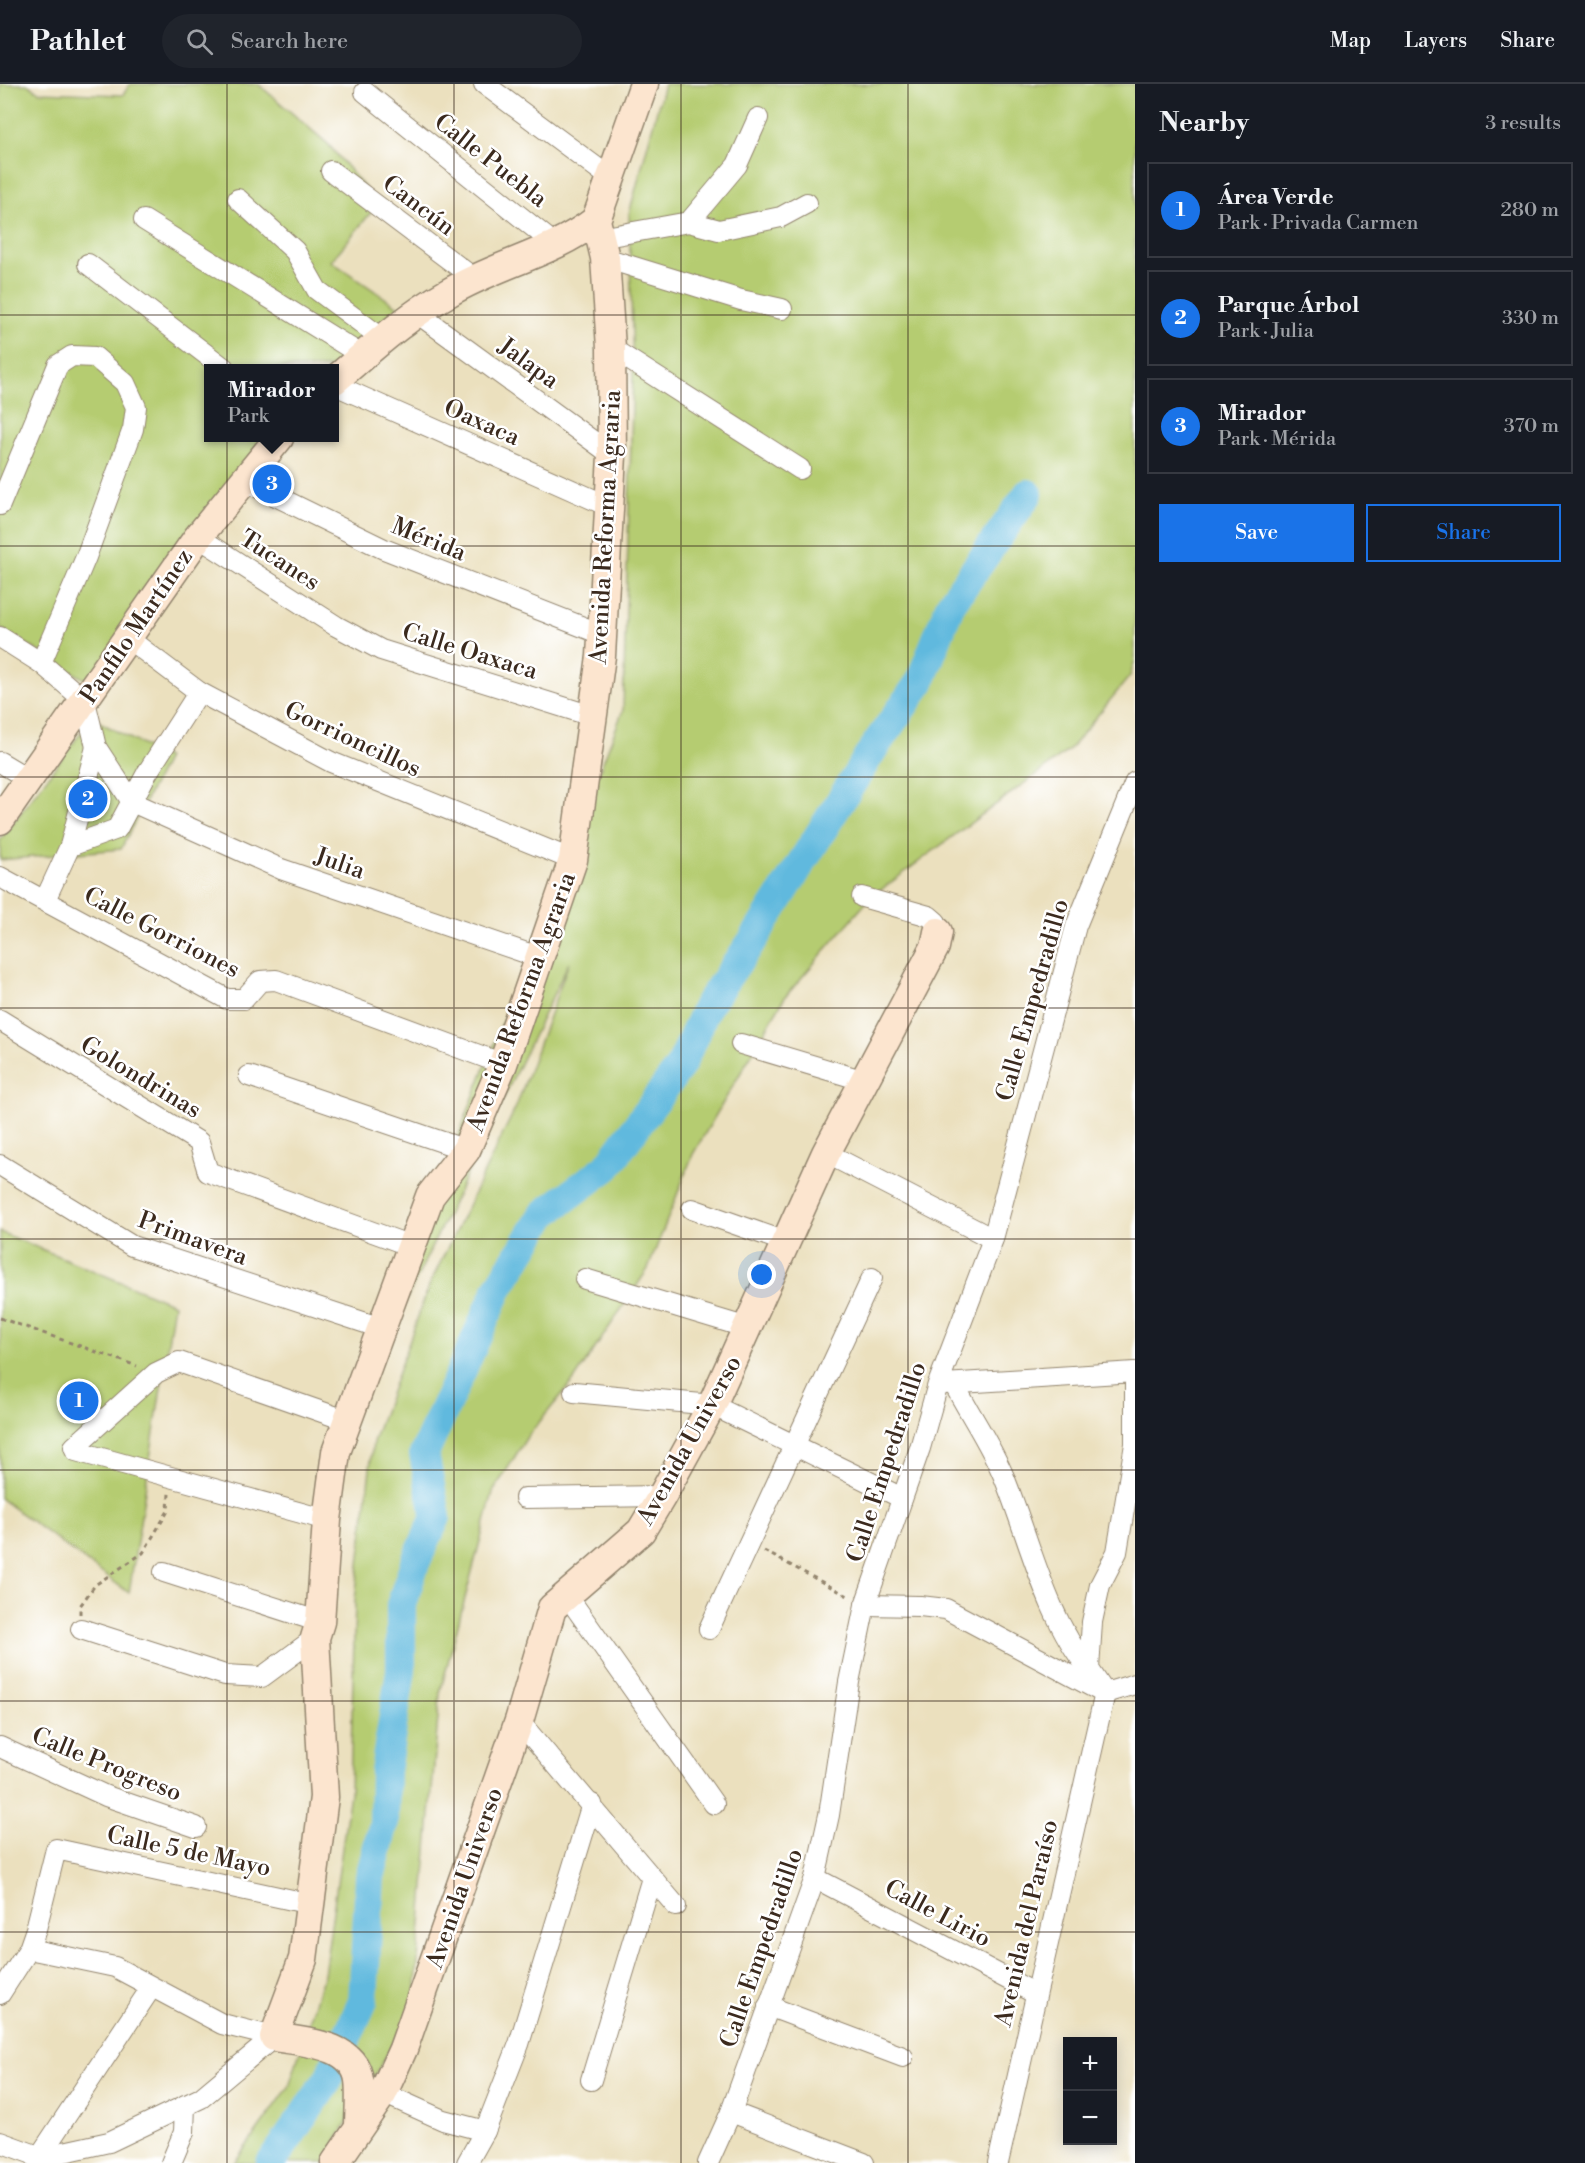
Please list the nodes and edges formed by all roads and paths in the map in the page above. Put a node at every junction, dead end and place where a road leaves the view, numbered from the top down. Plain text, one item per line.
1 (484, 84) edge
2 (641, 86) edge
3 (365, 93) dead end
4 (758, 118) dead end
5 (331, 171) dead end
6 (612, 179) junction
7 (238, 199) dead end
8 (807, 203) dead end
9 (144, 220) dead end
10 (688, 222) junction
11 (601, 238) junction
12 (557, 246) junction
13 (88, 264) dead end
14 (475, 279) junction
15 (782, 309) dead end
16 (417, 313) junction
17 (373, 348) junction
18 (611, 348) junction
19 (218, 364) edge
20 (339, 378) edge
21 (339, 384) edge
22 (276, 442) edge
23 (612, 455) junction
24 (800, 469) dead end
25 (243, 480) junction
26 (0, 505) edge
27 (608, 506) junction
28 (198, 537) junction
29 (336, 626) joint
30 (601, 634) junction
31 (0, 637) edge
32 (126, 637) junction
33 (41, 663) junction
34 (199, 692) junction
35 (85, 701) junction
36 (592, 716) junction
37 (96, 747) junction
38 (0, 762) edge
39 (30, 780) junction
40 (1135, 782) edge
41 (132, 802) junction
42 (0, 820) edge
43 (70, 846) junction
44 (573, 860) junction
45 (0, 877) edge
46 (862, 897) dead end
47 (45, 900) junction
48 (938, 932) joint
49 (538, 957) junction
50 (0, 1020) edge
51 (741, 1044) dead end
52 (503, 1064) junction
53 (249, 1076) dead end
54 (865, 1081) junction
55 (466, 1150) junction
56 (826, 1153) junction
57 (0, 1166) edge
58 (692, 1209) dead end
59 (993, 1239) junction
60 (786, 1242) junction
61 (411, 1246) junction
62 (872, 1278) dead end
63 (585, 1279) dead end
64 (0, 1318) edge
65 (381, 1328) junction
66 (748, 1328) junction
67 (1135, 1372) edge
68 (156, 1373) junction
69 (946, 1384) junction
70 (574, 1392) dead end
71 (712, 1405) junction
72 (348, 1421) junction
73 (1135, 1444) edge
74 (794, 1446) junction
75 (169, 1476) junction
76 (662, 1496) junction
77 (525, 1498) dead end
78 (902, 1498) junction
79 (327, 1520) junction
80 (749, 1543) junction
81 (1126, 1552) edge
82 (164, 1572) dead end
83 (566, 1594) junction
84 (865, 1605) junction
85 (81, 1629) joint
86 (709, 1629) dead end
87 (318, 1630) junction
88 (1089, 1669) junction
89 (1135, 1684) edge
90 (1104, 1693) junction
91 (519, 1721) junction
92 (0, 1747) edge
93 (592, 1804) junction
94 (714, 1804) dead end
95 (196, 1827) dead end
96 (652, 1878) junction
97 (815, 1878) junction
98 (311, 1904) junction
99 (676, 1906) dead end
100 (28, 1950) junction
101 (151, 1988) junction
102 (0, 1994) edge
103 (1036, 1994) junction
104 (768, 2006) junction
105 (274, 2037) junction
106 (903, 2057) dead end
107 (591, 2080) dead end
108 (383, 2093) junction
109 (185, 2105) junction
110 (731, 2112) junction
111 (359, 2127) junction
112 (485, 2131) junction
113 (0, 2142) edge
114 (37, 2160) edge
115 (171, 2163) edge
116 (335, 2163) edge
117 (467, 2163) edge
118 (708, 2163) edge
119 (864, 2163) edge
120 (998, 2163) edge

1 - 6 street
2 - 6 street, Avenida Reforma Agraria
3 - 12 street, Calle Puebla
4 - 10 street
5 - 14 street, Cancún
6 - 11 street, Avenida Reforma Agraria
7 - 17 street
8 - 10 street
9 - 17 street
10 - 11 street
11 - 12 street
11 - 15 street
11 - 18 street, Avenida Reforma Agraria
12 - 14 street
13 - 19 street
14 - 16 street
16 - 17 street
16 - 23 street, Jalapa
17 - 20 street
18 - 23 street, Avenida Reforma Agraria
18 - 24 street
21 - 27 street, Oaxaca
22 - 25 street, Panfilo Martínez
23 - 27 street, Avenida Reforma Agraria
25 - 28 street, Panfilo Martínez
25 - 30 street, Mérida
26 - 33 street
27 - 30 street, Avenida Reforma Agraria
28 - 29 street, Tucanes
28 - 32 street, Panfilo Martínez
29 - 36 street, Calle Oaxaca
30 - 36 street, Avenida Reforma Agraria
31 - 33 street
32 - 34 street, Gorrioncillos
32 - 35 street, Panfilo Martínez
33 - 35 street
34 - 41 street
34 - 44 street, Gorrioncillos
35 - 37 street
35 - 39 street, Panfilo Martínez
36 - 44 street, Avenida Reforma Agraria
37 - 41 street
37 - 43 street
38 - 39 street
39 - 42 street, Panfilo Martínez
40 - 59 street, Calle Empedradillo
41 - 43 street
41 - 49 street, Julia
43 - 47 street
44 - 49 street, Avenida Reforma Agraria
45 - 47 street, Calle Gorriones
46 - 48 street
47 - 52 street, Calle Gorriones
48 - 54 street, Avenida Universo
49 - 52 street, Avenida Reforma Agraria
50 - 61 street, Golondrinas
51 - 54 street
52 - 55 street, Avenida Reforma Agraria
53 - 55 street
54 - 56 street, Avenida Universo
55 - 61 street, Avenida Reforma Agraria
56 - 59 street
56 - 60 street, Avenida Universo
57 - 65 street, Primavera
58 - 60 street
59 - 69 street, Calle Empedradillo
60 - 66 street, Avenida Universo
61 - 65 street, Avenida Reforma Agraria
62 - 74 street
63 - 66 street
64 - 68 path
65 - 72 street, Avenida Reforma Agraria
66 - 71 street, Avenida Universo
67 - 69 street
67 - 73 street
68 - 72 street
68 - 75 street
69 - 78 street, Calle Empedradillo
69 - 88 street
70 - 71 street
71 - 74 street
71 - 76 street, Avenida Universo
72 - 79 street, Avenida Reforma Agraria
73 - 81 street
74 - 78 street
74 - 80 street
75 - 79 street
75 - 85 path
76 - 77 street
76 - 83 street, Avenida Universo
78 - 84 street, Calle Empedradillo
79 - 87 street, Avenida Reforma Agraria
80 - 84 path
80 - 86 street
81 - 88 street
82 - 87 street
83 - 91 street, Avenida Universo
83 - 94 street
84 - 90 street
84 - 97 street, Calle Empedradillo
85 - 87 street
87 - 98 street, Avenida Reforma Agraria
88 - 90 street
89 - 90 street
90 - 103 street, Avenida del Paraíso
91 - 93 street
91 - 108 street, Avenida Universo
92 - 95 street, Calle Progreso
93 - 96 street
93 - 112 street
96 - 99 street
96 - 107 street
97 - 103 street, Calle Lirio
97 - 104 street, Calle Empedradillo
98 - 100 street, Calle 5 de Mayo
98 - 105 street, Avenida Reforma Agraria
100 - 101 street
100 - 102 street
101 - 105 street
101 - 114 street
103 - 120 street, Avenida del Paraíso
104 - 106 street
104 - 110 street, Calle Empedradillo
105 - 109 street
105 - 111 street
108 - 111 street, Avenida Universo
108 - 112 street
109 - 114 street
109 - 115 street
110 - 118 street, Calle Empedradillo
110 - 119 street
111 - 116 street, Avenida Universo
112 - 117 street
113 - 114 street

